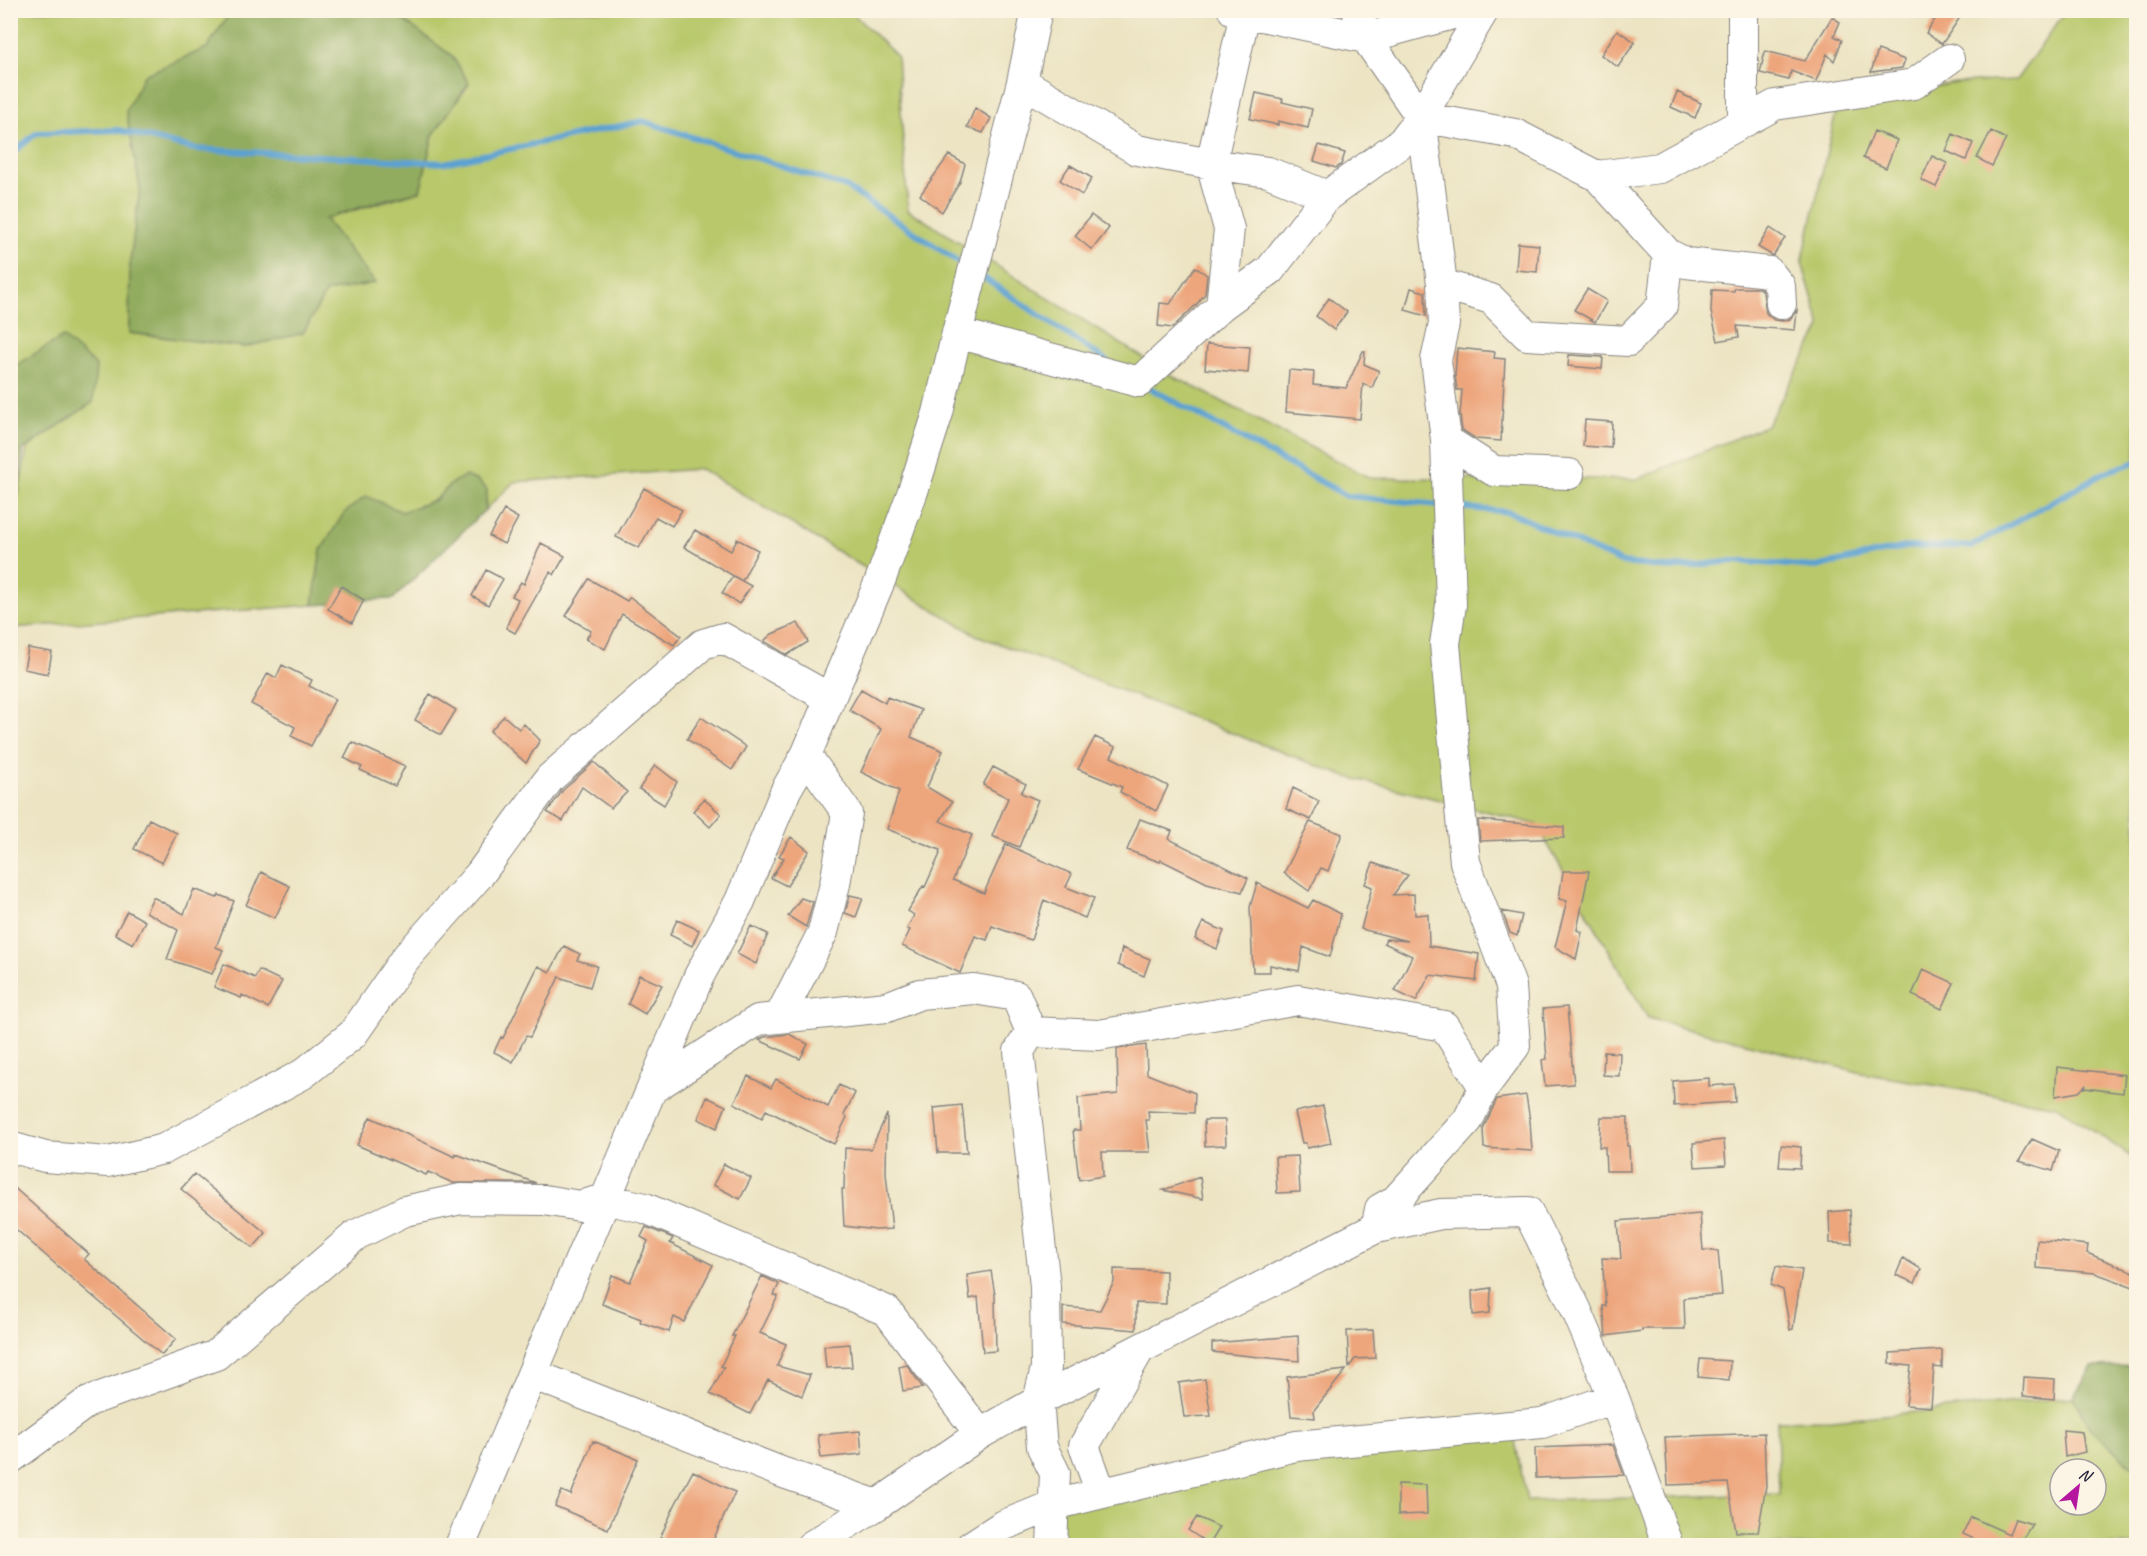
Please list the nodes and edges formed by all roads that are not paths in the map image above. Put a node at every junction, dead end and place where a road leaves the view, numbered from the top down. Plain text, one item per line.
1 (1037, 10) edge
2 (1467, 10) edge
3 (1484, 10) edge
4 (1743, 10) edge
5 (1239, 12) edge
6 (1361, 24) edge
7 (1949, 59) dead end
8 (1022, 82) junction
9 (1421, 117) junction
10 (1743, 122) junction
11 (1210, 164) junction
12 (1597, 176) junction
13 (1327, 196) junction
14 (1668, 254) junction
15 (1442, 284) junction
16 (1781, 304) dead end
17 (1221, 306) junction
18 (957, 333) junction
19 (1446, 440) junction
20 (1569, 474) dead end
21 (830, 698) junction
22 (806, 755) junction
23 (778, 1018) junction
24 (1031, 1032) junction
25 (1484, 1087) junction
26 (652, 1089) junction
27 (10, 1147) edge
28 (605, 1199) junction
29 (1376, 1228) junction
30 (1139, 1350) junction
31 (532, 1374) junction
32 (1614, 1398) junction
33 (1038, 1401) junction
34 (980, 1434) junction
35 (10, 1459) edge
36 (1101, 1493) junction
37 (877, 1505) junction
38 (1054, 1505) junction
39 (460, 1545) edge
40 (811, 1545) edge
41 (971, 1545) edge
42 (1052, 1545) edge
43 (1668, 1545) edge

1 - 8 street
2 - 6 street
3 - 9 street
4 - 10 street
5 - 6 street
5 - 11 street
6 - 9 street
7 - 10 street
8 - 11 street
8 - 18 street
9 - 12 street
9 - 13 street
9 - 15 street
10 - 12 street
11 - 13 street
11 - 17 street
12 - 14 street
13 - 17 street
14 - 15 street
14 - 16 street
15 - 19 street
17 - 18 street
18 - 21 street
19 - 20 street
19 - 25 street
21 - 22 street
21 - 27 street
22 - 23 street
22 - 26 street
23 - 24 street
23 - 26 street
24 - 25 street
24 - 33 street
25 - 29 street
26 - 28 street
28 - 31 street
28 - 34 street
28 - 35 street
29 - 30 street
29 - 32 street
30 - 33 street
30 - 36 street
31 - 37 street
31 - 39 street
32 - 36 street
32 - 43 street
33 - 34 street
33 - 38 street
34 - 37 street
36 - 38 street
37 - 40 street
38 - 41 street
38 - 42 street

